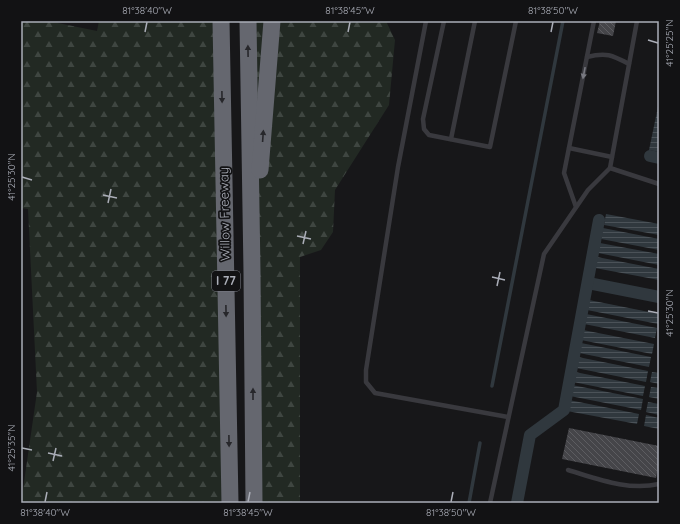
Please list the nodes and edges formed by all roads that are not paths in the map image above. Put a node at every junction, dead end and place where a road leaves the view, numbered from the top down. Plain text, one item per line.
1 (220, 21) edge
2 (248, 21) edge
3 (272, 21) edge
4 (426, 21) edge
5 (444, 21) edge
6 (475, 21) edge
7 (516, 21) edge
8 (594, 21) edge
9 (637, 21) edge
10 (587, 57) junction
11 (630, 64) junction
12 (451, 140) junction
13 (569, 148) junction
14 (612, 156) junction
15 (610, 168) junction
16 (659, 184) edge
17 (576, 208) junction
18 (252, 272) junction
19 (508, 417) junction
20 (568, 470) dead end
21 (659, 484) edge
22 (230, 503) edge
23 (254, 503) edge
24 (490, 503) edge

1 -> 22 highway, Willow Freeway / I 77
18 -> 2 highway, Willow Freeway / I 77
18 -> 3 highway
4 - 19 lane
5 - 12 lane
6 - 12 lane
7 - 12 lane
8 - 10 lane
9 - 11 lane
10 - 11 lane
10 -> 13 lane
11 - 14 lane
13 - 14 lane
13 - 17 lane
14 - 15 lane
15 - 16 lane
15 - 17 lane
17 - 19 lane
23 -> 18 highway, Willow Freeway / I 77
19 - 24 lane
20 - 21 lane

